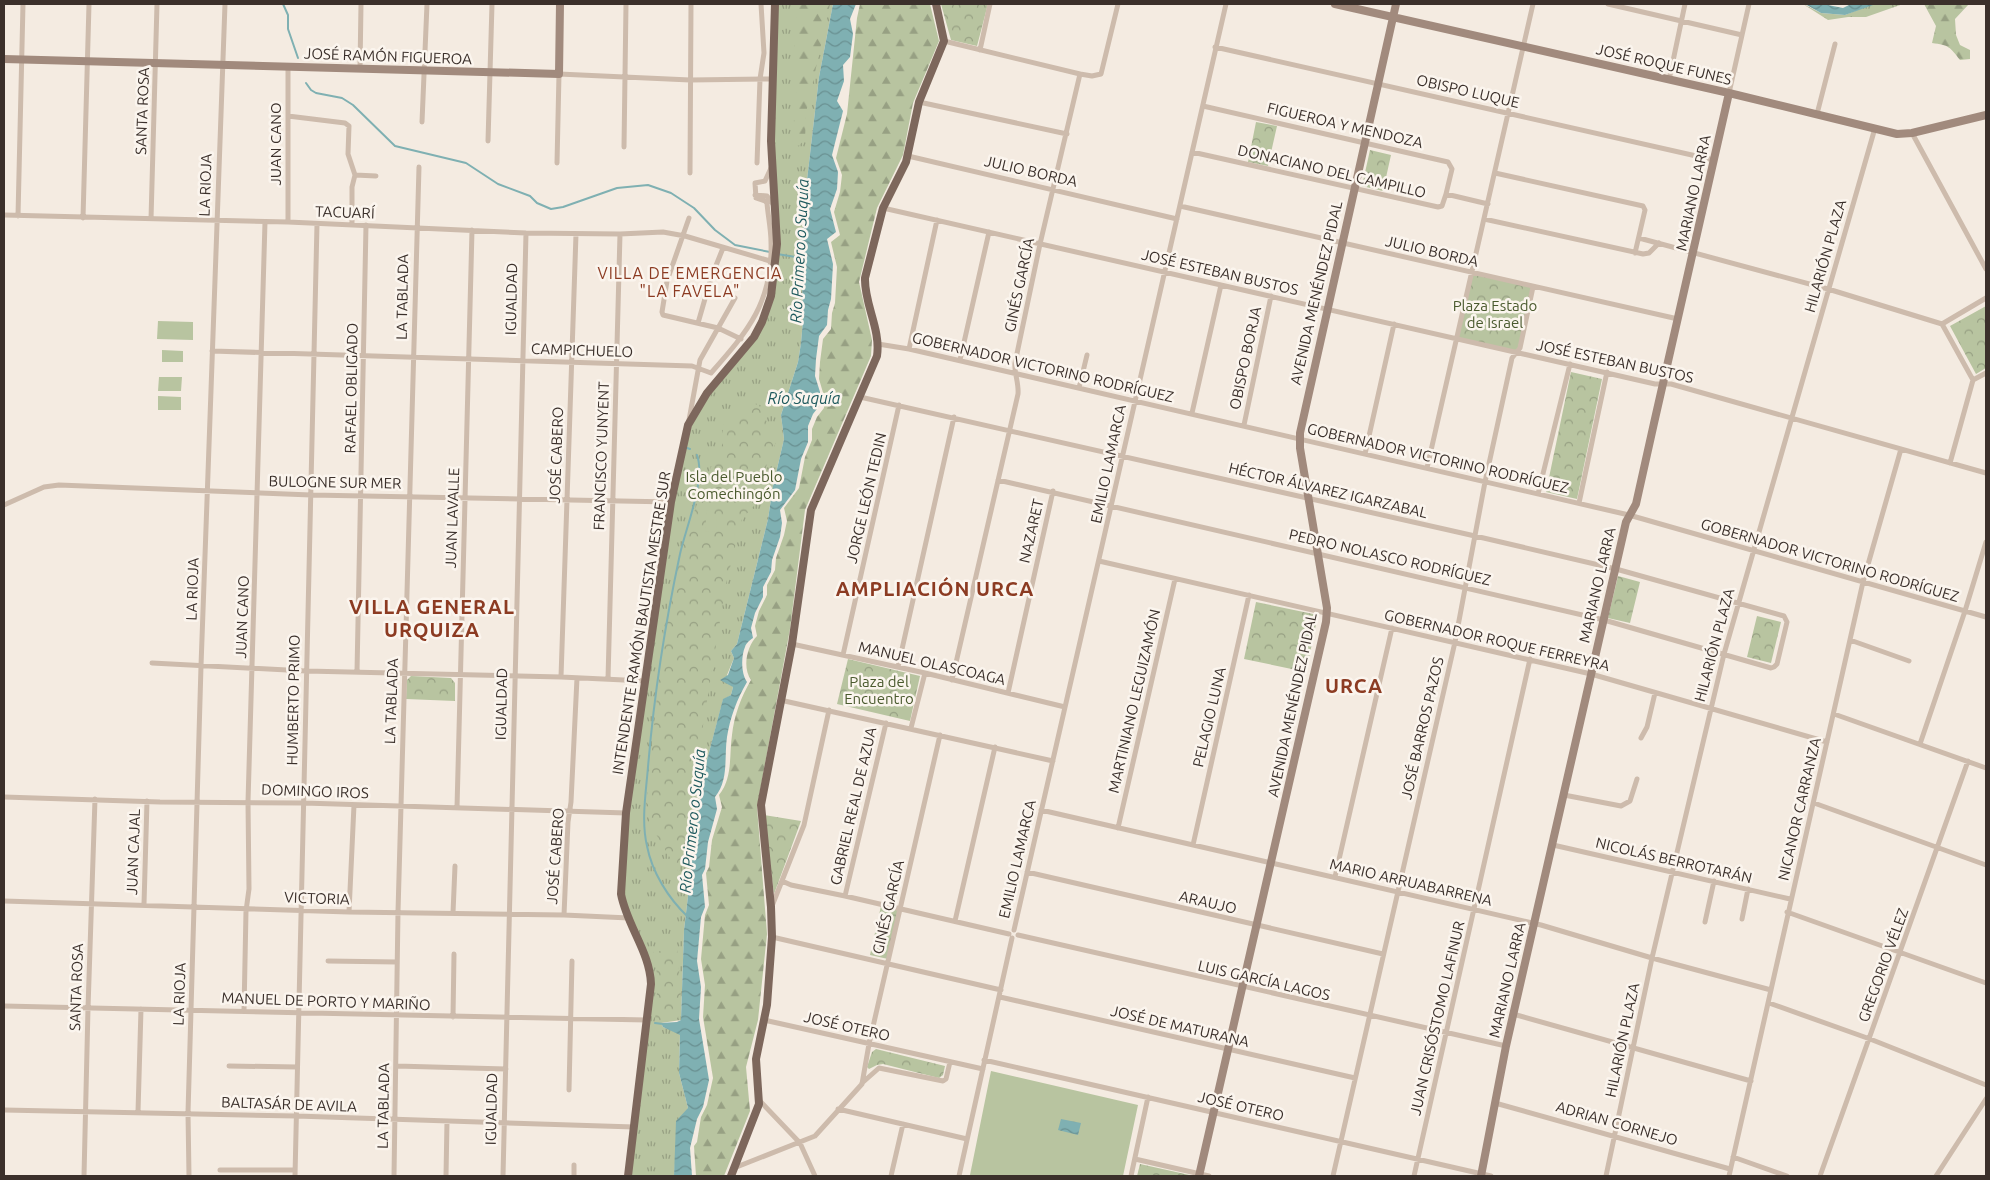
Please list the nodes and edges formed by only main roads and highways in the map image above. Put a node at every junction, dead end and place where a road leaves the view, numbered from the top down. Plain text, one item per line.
1 (560, 4) edge
2 (775, 4) edge
3 (936, 4) edge
4 (1335, 4) edge
5 (1396, 4) edge
6 (1393, 17) junction
7 (4, 59) edge
8 (1729, 93) junction
9 (1986, 115) edge
10 (1200, 1175) edge
11 (1481, 1175) edge
12 (628, 1176) edge
13 (731, 1176) edge

1 - 7 main road, JOSÉ RAMÓN FIGUEROA
2 - 12 main road, INTENDENTE RAMÓN BAUTISTA MESTRE SUR
3 - 13 main road
4 - 6 main road, JOSÉ ROQUE FUNES
5 - 6 main road, AVENIDA MENÉNDEZ PIDAL
6 - 8 main road, JOSÉ ROQUE FUNES
6 - 10 main road, AVENIDA MENÉNDEZ PIDAL
8 - 9 main road, JOSÉ ROQUE FUNES
8 - 11 main road, MARIANO LARRA

